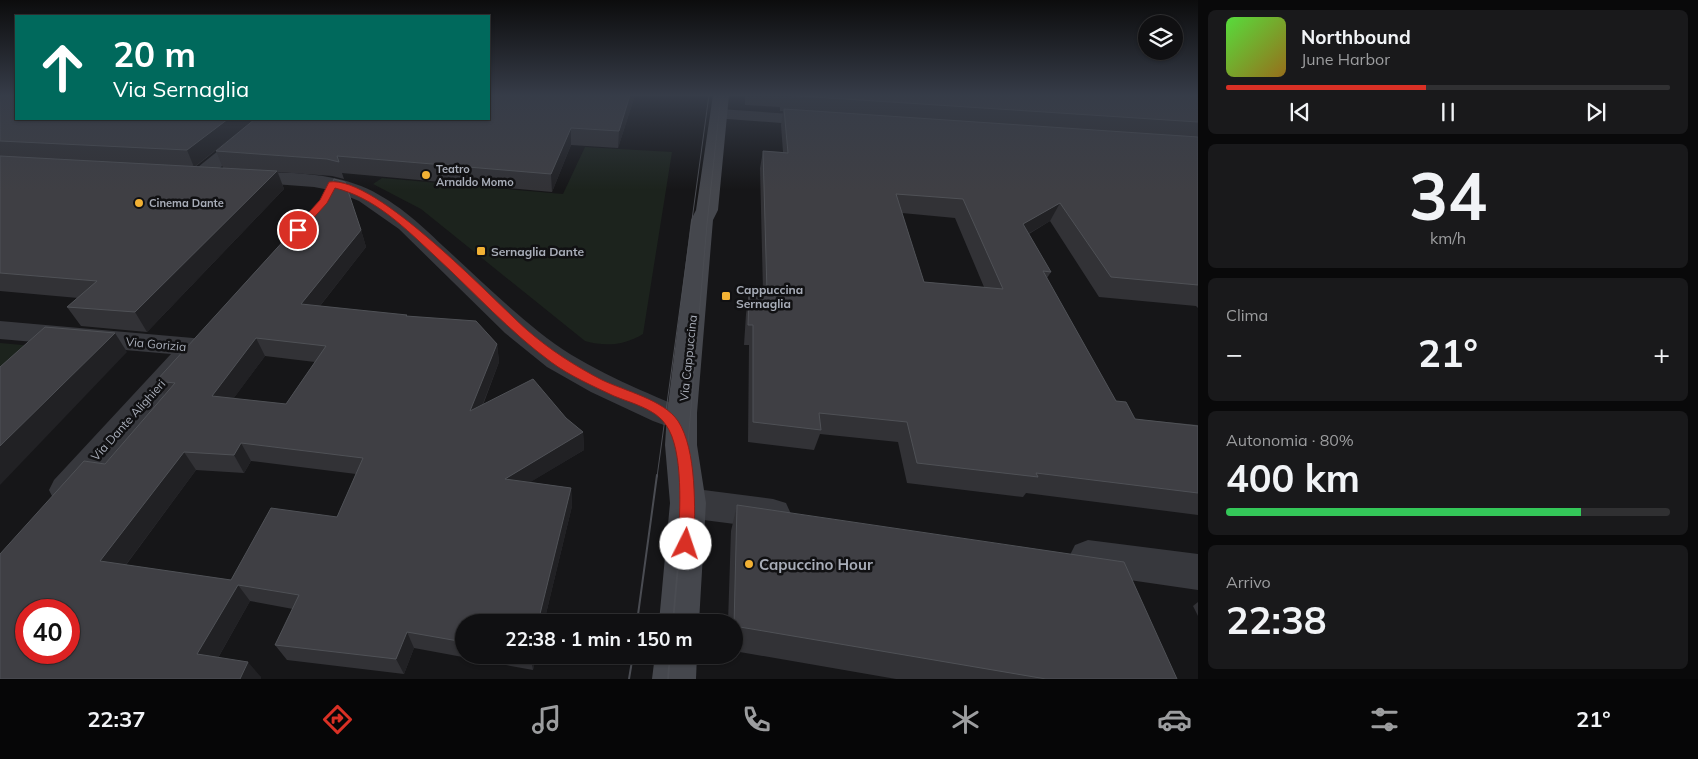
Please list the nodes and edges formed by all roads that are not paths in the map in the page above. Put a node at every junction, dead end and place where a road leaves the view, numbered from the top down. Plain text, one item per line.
1 (257, 127) edge
2 (717, 127) edge
3 (332, 184) junction
4 (317, 209) edge
5 (213, 325) edge
6 (0, 330) edge
7 (193, 347) junction
8 (681, 445) junction
9 (688, 502) junction
10 (52, 506) edge
11 (806, 519) edge
12 (1061, 553) edge
13 (1198, 572) edge
14 (680, 614) edge
15 (675, 664) edge
16 (674, 679) edge

1 - 3 street
2 - 8 street, Via Cappuccina
3 - 4 street
3 - 8 street
5 - 7 street, Via Dante Alighieri
6 - 7 street, Via Gorizia
7 - 10 street, Via Dante Alighieri
8 - 9 street, Via Cappuccina
9 - 11 street
9 - 14 street, Via Cappuccina
12 - 13 street
15 - 16 street

